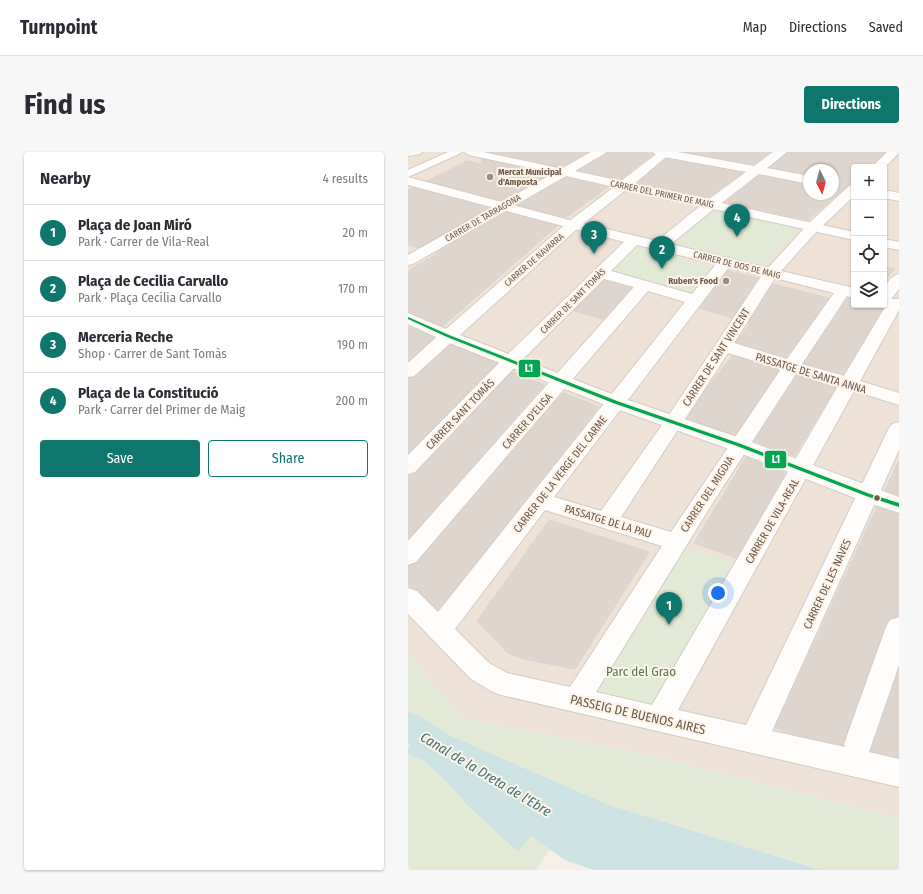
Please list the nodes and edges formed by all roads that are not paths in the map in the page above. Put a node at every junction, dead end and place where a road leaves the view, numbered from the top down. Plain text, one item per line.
1 (414, 152) edge
2 (417, 152) edge
3 (456, 152) edge
4 (469, 152) edge
5 (600, 152) edge
6 (663, 152) edge
7 (781, 152) edge
8 (894, 152) edge
9 (408, 154) edge
10 (881, 164) edge
11 (756, 170) junction
12 (563, 172) junction
13 (408, 174) edge
14 (803, 179) edge
15 (408, 181) edge
16 (624, 186) junction
17 (840, 186) dead end
18 (851, 188) edge
19 (851, 192) edge
20 (887, 195) edge
21 (899, 197) edge
22 (710, 205) junction
23 (503, 207) junction
24 (573, 225) junction
25 (813, 227) junction
26 (851, 235) edge
27 (634, 240) junction
28 (887, 244) edge
29 (660, 246) junction
30 (899, 246) edge
31 (408, 261) edge
32 (725, 262) junction
33 (601, 273) junction
34 (771, 273) junction
35 (899, 279) edge
36 (644, 286) junction
37 (848, 292) edge
38 (695, 300) junction
39 (890, 302) edge
40 (408, 318) edge
41 (448, 336) junction
42 (724, 346) junction
43 (512, 361) junction
44 (790, 366) junction
45 (408, 372) edge
46 (562, 381) junction
47 (848, 383) junction
48 (899, 399) edge
49 (615, 402) junction
50 (674, 422) junction
51 (899, 428) edge
52 (739, 445) junction
53 (408, 467) edge
54 (801, 469) junction
55 (868, 494) junction
56 (539, 500) junction
57 (899, 505) edge
58 (607, 520) junction
59 (675, 542) junction
60 (408, 556) edge
61 (408, 598) edge
62 (899, 627) edge
63 (440, 630) junction
64 (577, 700) junction
65 (659, 718) junction
66 (754, 740) junction
67 (858, 744) dead end
68 (899, 772) edge

1 - 2 street
1 - 9 street
3 - 13 street
4 - 12 street, CARRER DEL PRIMER DE MAIG
5 - 12 street, CARRER DE TARRAGONA
6 - 11 street
6 - 16 street, CARRER DE NAVARRA
7 - 11 street
8 - 10 street
11 - 14 street
11 - 22 street
12 - 16 street, CARRER DEL PRIMER DE MAIG
12 - 23 street, CARRER DE TARRAGONA
15 - 23 street, CARRER DE DOS DE MAIG
16 - 22 street, CARRER DEL PRIMER DE MAIG
16 - 24 street, CARRER DE NAVARRA
17 - 18 street
19 - 25 street, CARRER DE SANT VINCENT
20 - 21 street
22 - 25 street, CARRER DEL PRIMER DE MAIG
22 - 29 street
23 - 24 street, CARRER DE DOS DE MAIG
23 - 31 street, CARRER DE TARRAGONA
24 - 27 street, CARRER DE DOS DE MAIG
24 - 41 street, CARRER DE NAVARRA
25 - 26 street, CARRER DEL PRIMER DE MAIG
25 - 34 street, CARRER DE SANT VINCENT
27 - 29 street, CARRER DE DOS DE MAIG
27 - 33 street, CARRER DE SANT TOMÀS
28 - 30 street
29 - 32 street, CARRER DE DOS DE MAIG
32 - 34 street, CARRER DE DOS DE MAIG
32 - 38 street, CARRER DE LA VERGE DEL CARME
33 - 36 street
33 - 43 street, CARRER DE SANT TOMÀS
34 - 37 street, CARRER DE DOS DE MAIG
34 - 42 street, CARRER DE SANT VINCENT
35 - 39 street, CARRER DE VILA-REAL
36 - 38 street
36 - 46 street, CARRER D'ELISA
37 - 44 street, CARRER DEL MIGDIA
38 - 49 street, CARRER DE LA VERGE DEL CARME
39 - 47 street, CARRER DE VILA-REAL
40 - 41 street
41 - 43 street
41 - 45 street, CARRER DE NAVARRA
42 - 44 street, PASSATGE DE SANTA ANNA
42 - 50 street, CARRER DE SANT VINCENT
43 - 46 street
43 - 53 street, CARRER SANT TOMÀS
44 - 47 street, PASSATGE DE SANTA ANNA
44 - 52 street, CARRER DEL MIGDIA
46 - 49 street
46 - 60 street, CARRER D'ELISA
47 - 48 street, PASSATGE DE SANTA ANNA
47 - 54 street, CARRER DE VILA-REAL
49 - 50 street
49 - 56 street, CARRER DE LA VERGE DEL CARME
50 - 52 street
50 - 58 street, CARRER DE SANT VINCENT
51 - 55 street, CARRER DE LES NAVES
52 - 54 street
52 - 59 street, CARRER DEL MIGDIA
54 - 55 street
54 - 65 street, CARRER DE VILA-REAL
55 - 57 street
55 - 66 street, CARRER DE LES NAVES
56 - 58 street, PASSATGE DE LA PAU
56 - 63 street, CARRER DE LA VERGE DEL CARME
58 - 59 street, PASSATGE DE LA PAU
59 - 64 street, CARRER DEL MIGDIA
61 - 63 street, PASSEIG DE BUENOS AIRES
62 - 67 street
63 - 64 street, PASSEIG DE BUENOS AIRES
64 - 65 street, PASSEIG DE BUENOS AIRES
65 - 66 street, PASSEIG DE BUENOS AIRES
66 - 68 street, PASSEIG DE BUENOS AIRES

